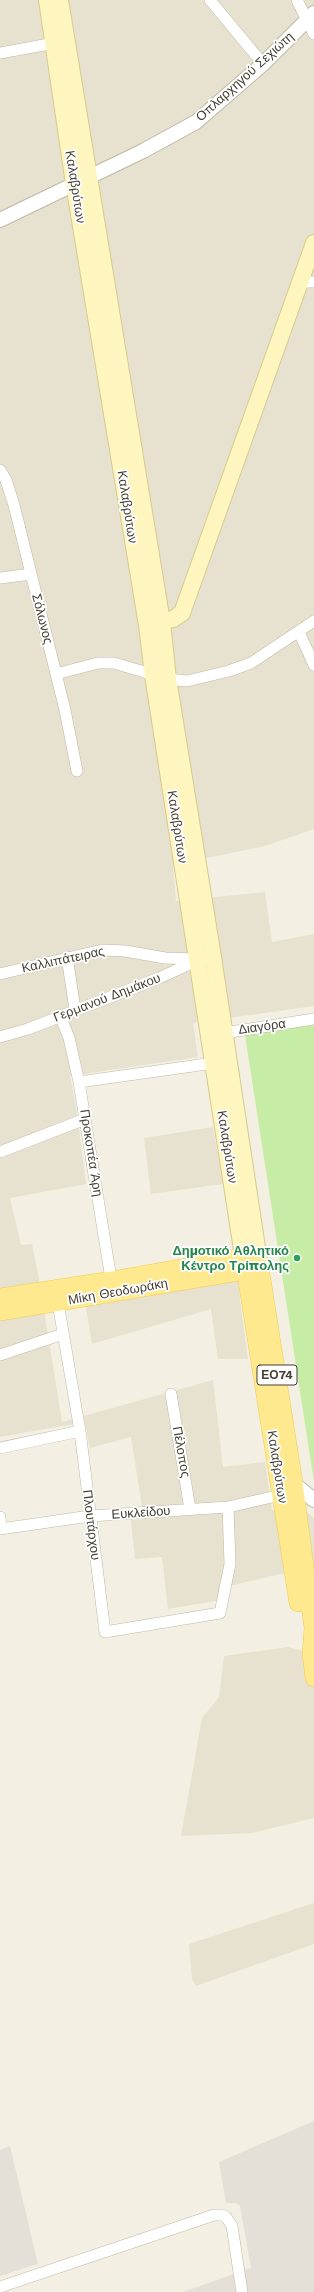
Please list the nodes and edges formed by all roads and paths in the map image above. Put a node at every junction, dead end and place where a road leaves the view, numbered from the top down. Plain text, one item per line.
1 (47, 0) edge
2 (60, 0) edge
3 (210, 0) edge
4 (297, 0) edge
5 (311, 17) edge
6 (314, 34) edge
7 (60, 42) junction
8 (0, 53) edge
9 (263, 64) junction
10 (81, 181) junction
11 (0, 220) edge
12 (314, 243) edge
13 (307, 282) edge
14 (0, 470) edge
15 (31, 574) junction
16 (0, 578) edge
17 (314, 621) edge
18 (154, 624) junction
19 (299, 632) junction
20 (314, 665) edge
21 (56, 674) junction
22 (153, 675) junction
23 (168, 679) junction
24 (77, 771) dead end
25 (67, 957) junction
26 (213, 957) junction
27 (198, 959) junction
28 (0, 974) edge
29 (75, 1009) junction
30 (60, 1015) junction
31 (314, 1019) edge
32 (217, 1035) junction
33 (0, 1037) edge
34 (214, 1063) junction
35 (79, 1082) junction
36 (85, 1119) junction
37 (0, 1152) edge
38 (252, 1262) junction
39 (113, 1287) junction
40 (0, 1297) edge
41 (58, 1303) junction
42 (0, 1312) edge
43 (63, 1334) junction
44 (0, 1355) edge
45 (171, 1394) dead end
46 (80, 1431) junction
47 (0, 1448) edge
48 (285, 1487) junction
49 (314, 1500) edge
50 (228, 1507) junction
51 (190, 1510) junction
52 (90, 1516) junction
53 (0, 1517) edge
54 (1, 1529) edge
55 (314, 1674) edge
56 (0, 2287) edge
57 (242, 2292) edge

1 - 7 main road, Καλαβρύτων
2 - 7 main road, Καλαβρύτων
3 - 9 street
4 - 5 street
5 - 6 street
5 - 9 street, Οπλαρχηγού Σεχιώτη
7 - 8 street
7 - 10 main road, Καλαβρύτων
9 - 10 street, Οπλαρχηγού Σεχιώτη
10 - 11 street, Οπλαρχηγού Σεχιώτη
10 - 18 main road, Καλαβρύτων
12 - 13 main road
13 - 18 main road
14 - 15 street, Σόλωνος
15 - 16 street
15 - 21 street, Σόλωνος
17 - 19 street
18 - 22 main road, Καλαβρύτων
18 - 23 main road, Καλαβρύτων
19 - 20 street
19 - 23 street
21 - 22 street
21 - 24 street, Σόλωνος
22 - 23 street
22 - 27 main road, Καλαβρύτων
23 - 26 main road, Καλαβρύτων
25 - 27 street, Καλλιπάτειρας
25 - 28 street, Καλλιπάτειρας
25 - 29 street
26 - 27 street, Γερμανού Δημάκου
26 - 32 main road, Καλαβρύτων
27 - 29 street, Γερμανού Δημάκου
27 - 32 main road, Καλαβρύτων
29 - 30 street, Γερμανού Δημάκου
30 - 33 street, Γερμανού Δημάκου
30 - 35 street, Προκοπέα Άρη
31 - 32 street, Διαγόρα
32 - 34 main road, Καλαβρύτων
32 - 38 main road, Καλαβρύτων
34 - 35 street
34 - 38 main road, Καλαβρύτων
35 - 36 street, Προκοπέα Άρη
36 - 37 street
36 - 39 street, Προκοπέα Άρη
38 - 39 main road, Μίκη Θεοδωράκη
38 - 48 main road, Καλαβρύτων / ΕΟ74
39 - 40 main road, Μίκη Θεοδωράκη
39 - 41 main road, Μίκη Θεοδωράκη
41 - 42 main road, Μίκη Θεοδωράκη
41 - 43 street, Πλουτάρχου
43 - 44 street
43 - 46 street, Πλουτάρχου
45 - 51 street, Πέλοπος
46 - 47 street
46 - 52 street, Πλουτάρχου
48 - 49 street
48 - 50 street, Ευκλείδου
48 - 55 main road, Καλαβρύτων / ΕΟ74
50 - 51 street, Ευκλείδου
50 - 52 street, Πλουτάρχου
51 - 52 street, Ευκλείδου
52 - 54 street, Ευκλείδου
53 - 54 street
56 - 57 street

